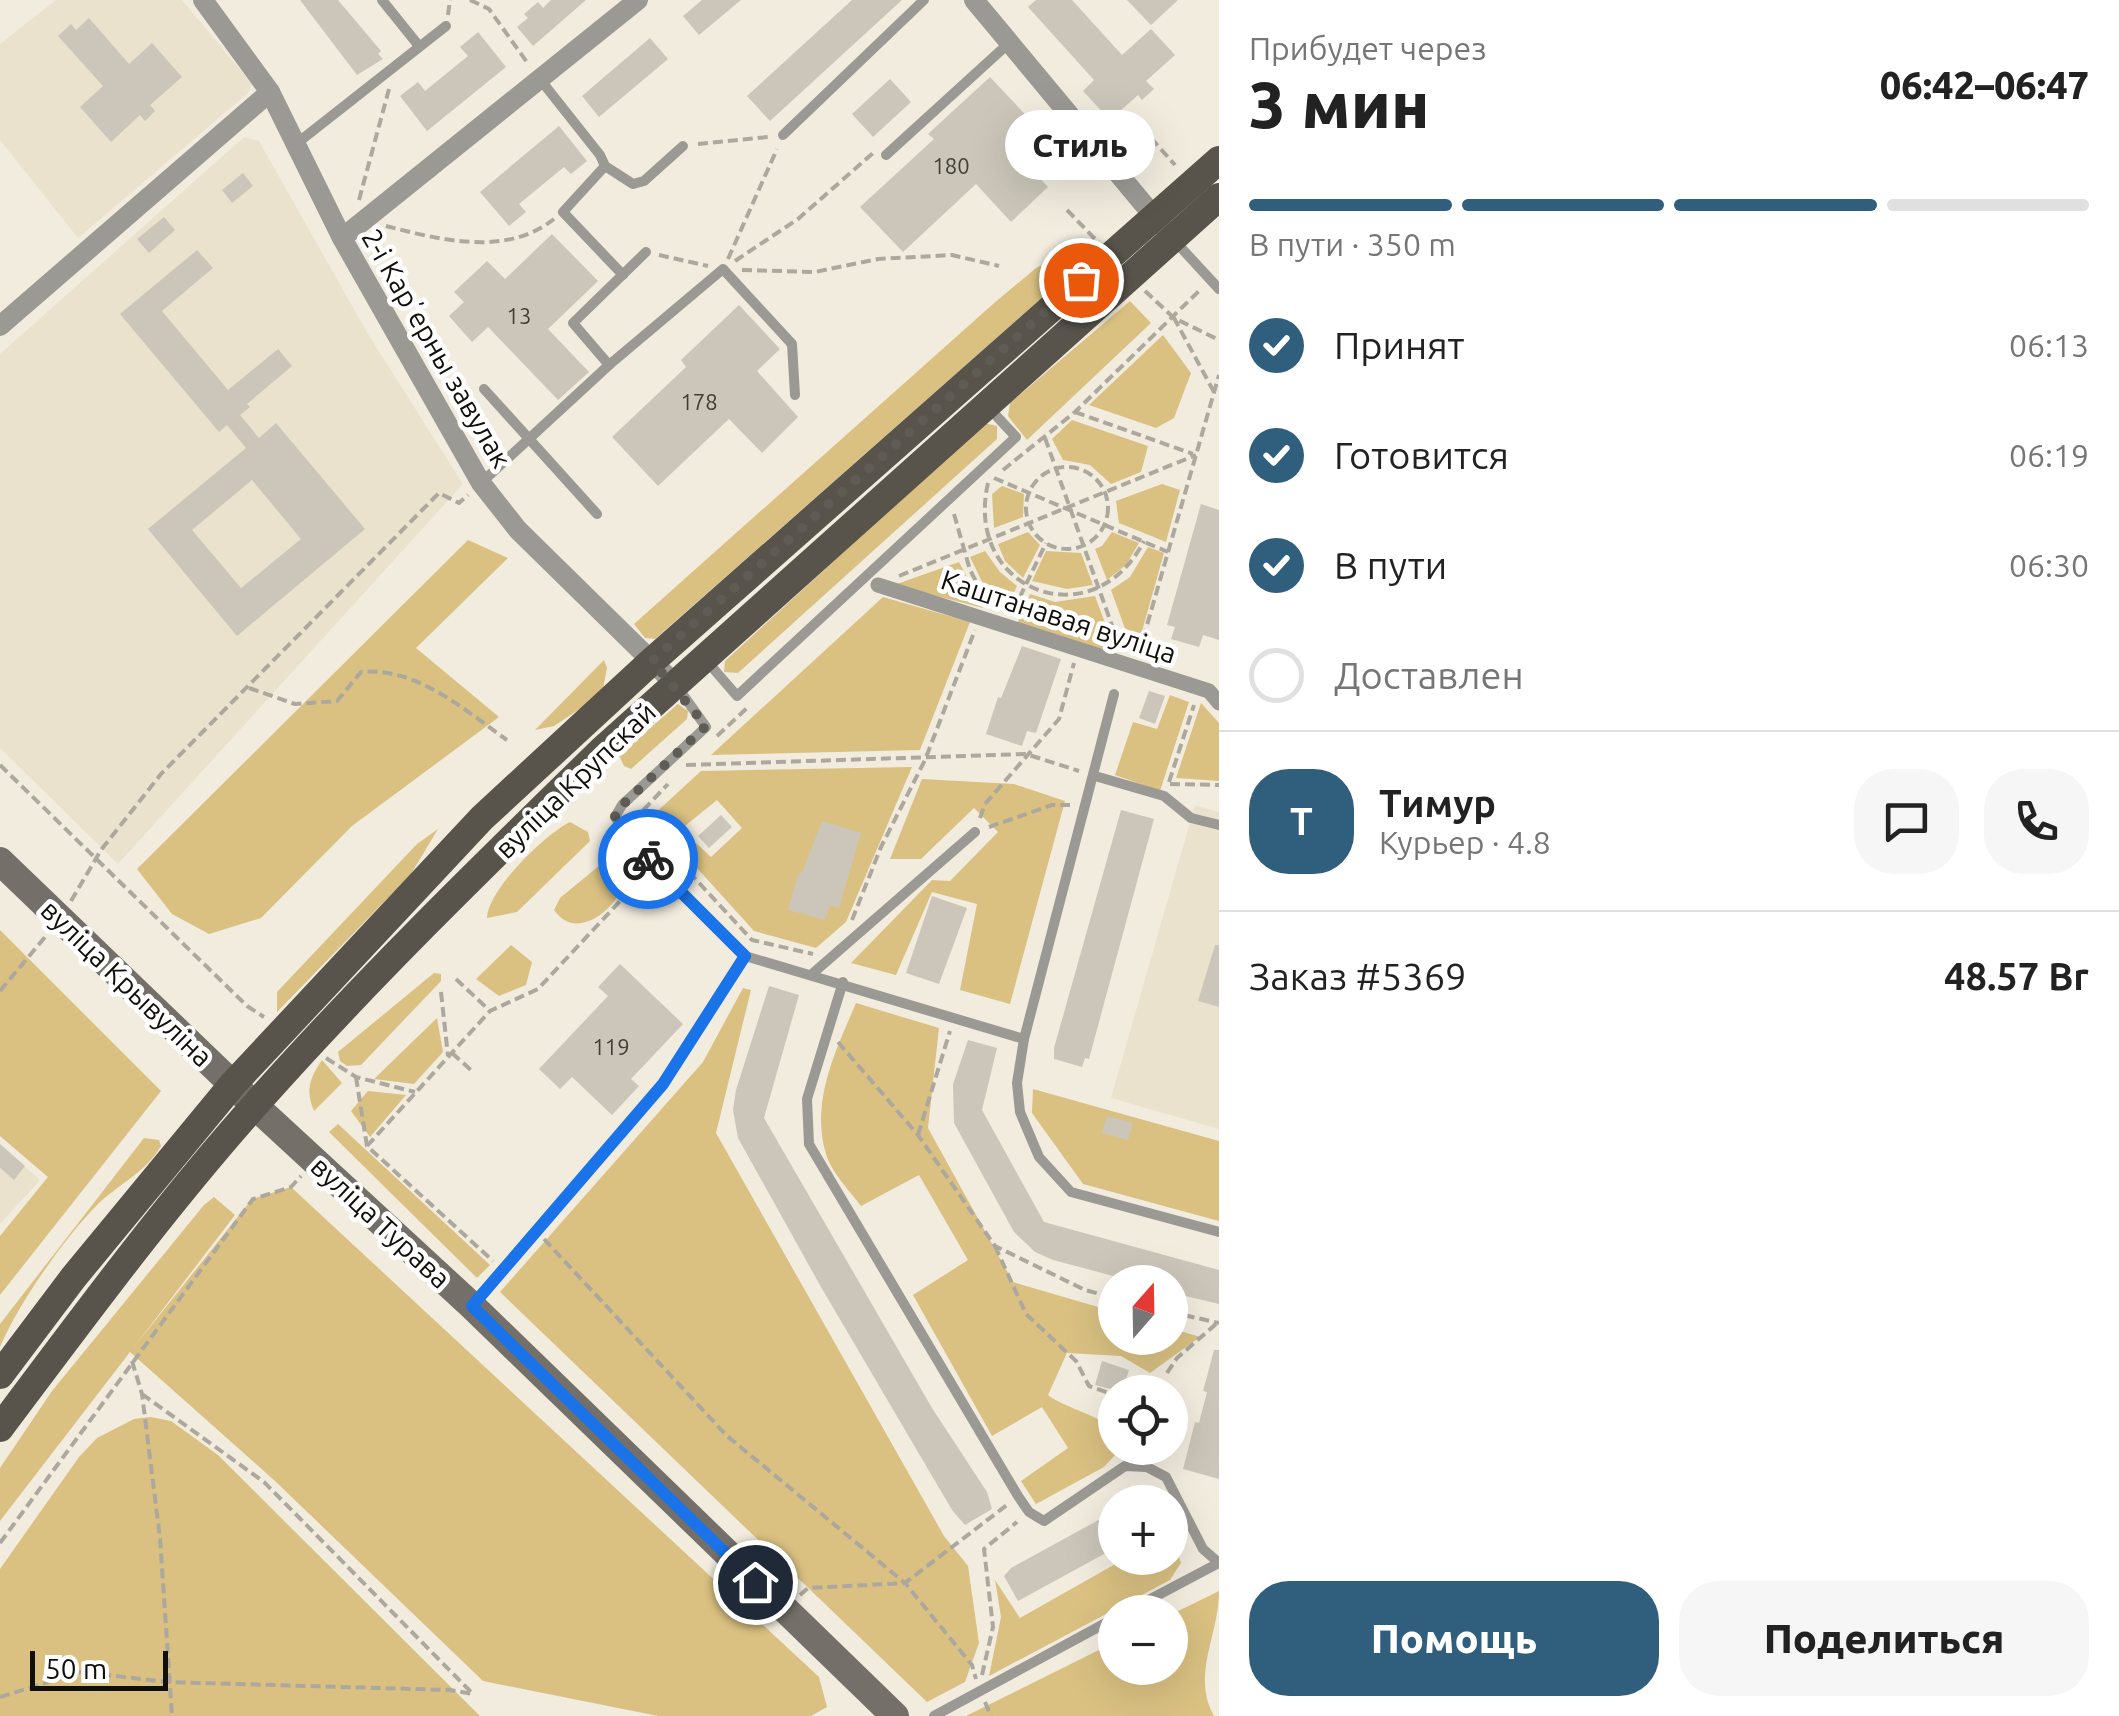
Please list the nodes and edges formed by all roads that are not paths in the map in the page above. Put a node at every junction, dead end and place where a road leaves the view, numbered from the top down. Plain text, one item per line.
1 (203, 0) edge
2 (382, 0) edge
3 (638, 0) edge
4 (924, 0) edge
5 (974, 0) edge
6 (446, 26) dead end
7 (1010, 42) junction
8 (419, 46) junction
9 (539, 78) junction
10 (270, 92) junction
11 (783, 135) road end
12 (295, 145) junction
13 (683, 146) road end
14 (886, 155) road end
15 (1219, 160) edge
16 (605, 166) junction
17 (1219, 197) edge
18 (1164, 228) junction
19 (352, 230) junction
20 (646, 252) road end
21 (622, 275) junction
22 (1219, 289) edge
23 (0, 326) edge
24 (609, 365) junction
25 (484, 389) dead end
26 (796, 395) dead end
27 (986, 404) junction
28 (529, 440) junction
29 (482, 482) junction
30 (597, 514) dead end
31 (878, 584) road end
32 (705, 658) junction
33 (652, 661) junction
34 (676, 685) junction
35 (1114, 694) dead end
36 (1219, 703) edge
37 (1095, 776) junction
38 (1219, 826) edge
39 (975, 832) road end
40 (0, 861) edge
41 (745, 956) junction
42 (812, 974) junction
43 (843, 982) junction
44 (1024, 1039) junction
45 (233, 1084) junction
46 (254, 1105) junction
47 (1219, 1232) edge
48 (472, 1306) junction
49 (0, 1375) edge
50 (0, 1428) edge
51 (1147, 1467) joint
52 (1218, 1564) edge
53 (1159, 1595) edge
54 (1098, 1627) edge
55 (895, 1716) edge
56 (934, 1716) edge

1 - 10 street, 2-і Карʼерны завулак
2 - 8 lane
3 - 9 street
4 - 11 lane
5 - 7 street
6 - 8 lane
7 - 14 lane
7 - 18 street
8 - 12 lane
9 - 16 lane
9 - 19 street
10 - 12 street, 2-і Карʼерны завулак
10 - 23 street
12 - 19 street, 2-і Карʼерны завулак
13 - 16 lane
15 - 18 main road, вуліца Крупскай
16 - 21 lane
17 - 18 main road, вуліца Крупскай
18 - 22 lane
18 - 27 main road, вуліца Крупскай
18 - 33 main road, вуліца Крупскай
19 - 29 street, 2-і Карʼерны завулак
20 - 21 lane
21 - 24 lane
24 - 26 lane
24 - 28 lane
25 - 28 lane
27 - 32 main road, вуліца Крупскай
27 - 32 lane
28 - 29 lane
28 - 30 lane
29 - 33 street, 2-і Карʼерны завулак
31 - 36 street, Каштанавая вуліца
32 - 34 main road, вуліца Крупскай
33 - 34 street, 2-і Карʼерны завулак
33 - 45 main road, вуліца Крупскай
34 - 41 lane
34 - 46 main road, вуліца Крупскай
35 - 37 lane
37 - 38 lane
37 - 44 lane
39 - 42 lane
40 - 45 main road, вуліца Крывуліна
41 - 42 lane
41 - 48 lane
42 - 43 lane
43 - 44 lane
43 - 51 lane
44 - 47 lane
45 - 46 main road, вуліца Крывуліна
45 - 49 main road, вуліца Крупскай
46 - 48 main road, вуліца Турава
46 - 50 main road, вуліца Крупскай
48 - 55 main road, вуліца Турава
51 - 52 lane
52 - 53 lane
54 - 56 lane

